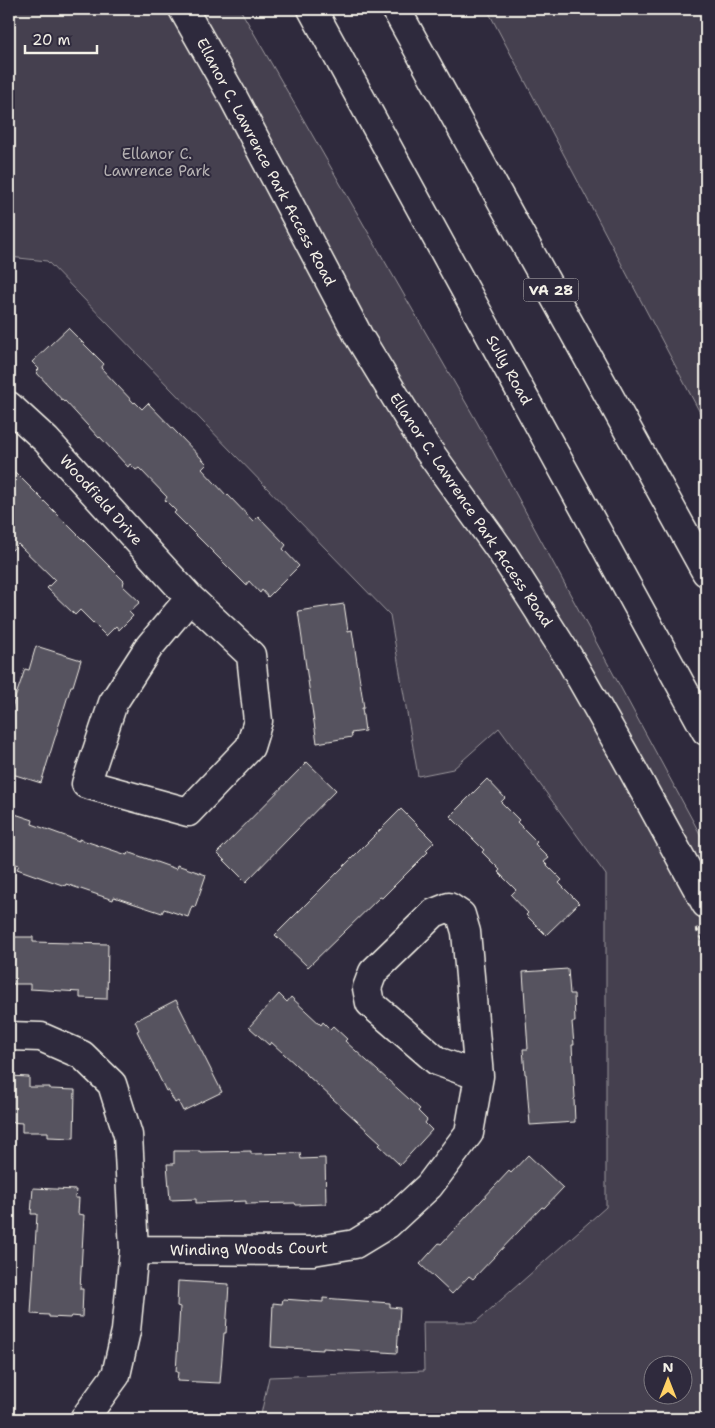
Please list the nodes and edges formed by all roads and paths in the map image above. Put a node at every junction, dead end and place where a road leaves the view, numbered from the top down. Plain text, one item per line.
1 (183, 9) edge
2 (312, 9) edge
3 (396, 9) edge
4 (9, 406) edge
5 (706, 572) edge
6 (190, 598) junction
7 (706, 731) edge
8 (706, 904) edge
9 (9, 1036) edge
10 (479, 1076) junction
11 (134, 1250) junction
12 (84, 1419) edge

1 - 8 main road, Ellanor C. Lawrence Park Access Road
2 - 7 main road, Sully Road
3 - 5 main road, VA 28
4 - 6 main road, Woodfield Drive
6 - 6 main road, Woodfield Drive
9 - 11 main road
10 - 10 main road, Winding Woods Court
10 - 11 main road, Winding Woods Court
11 - 12 main road

